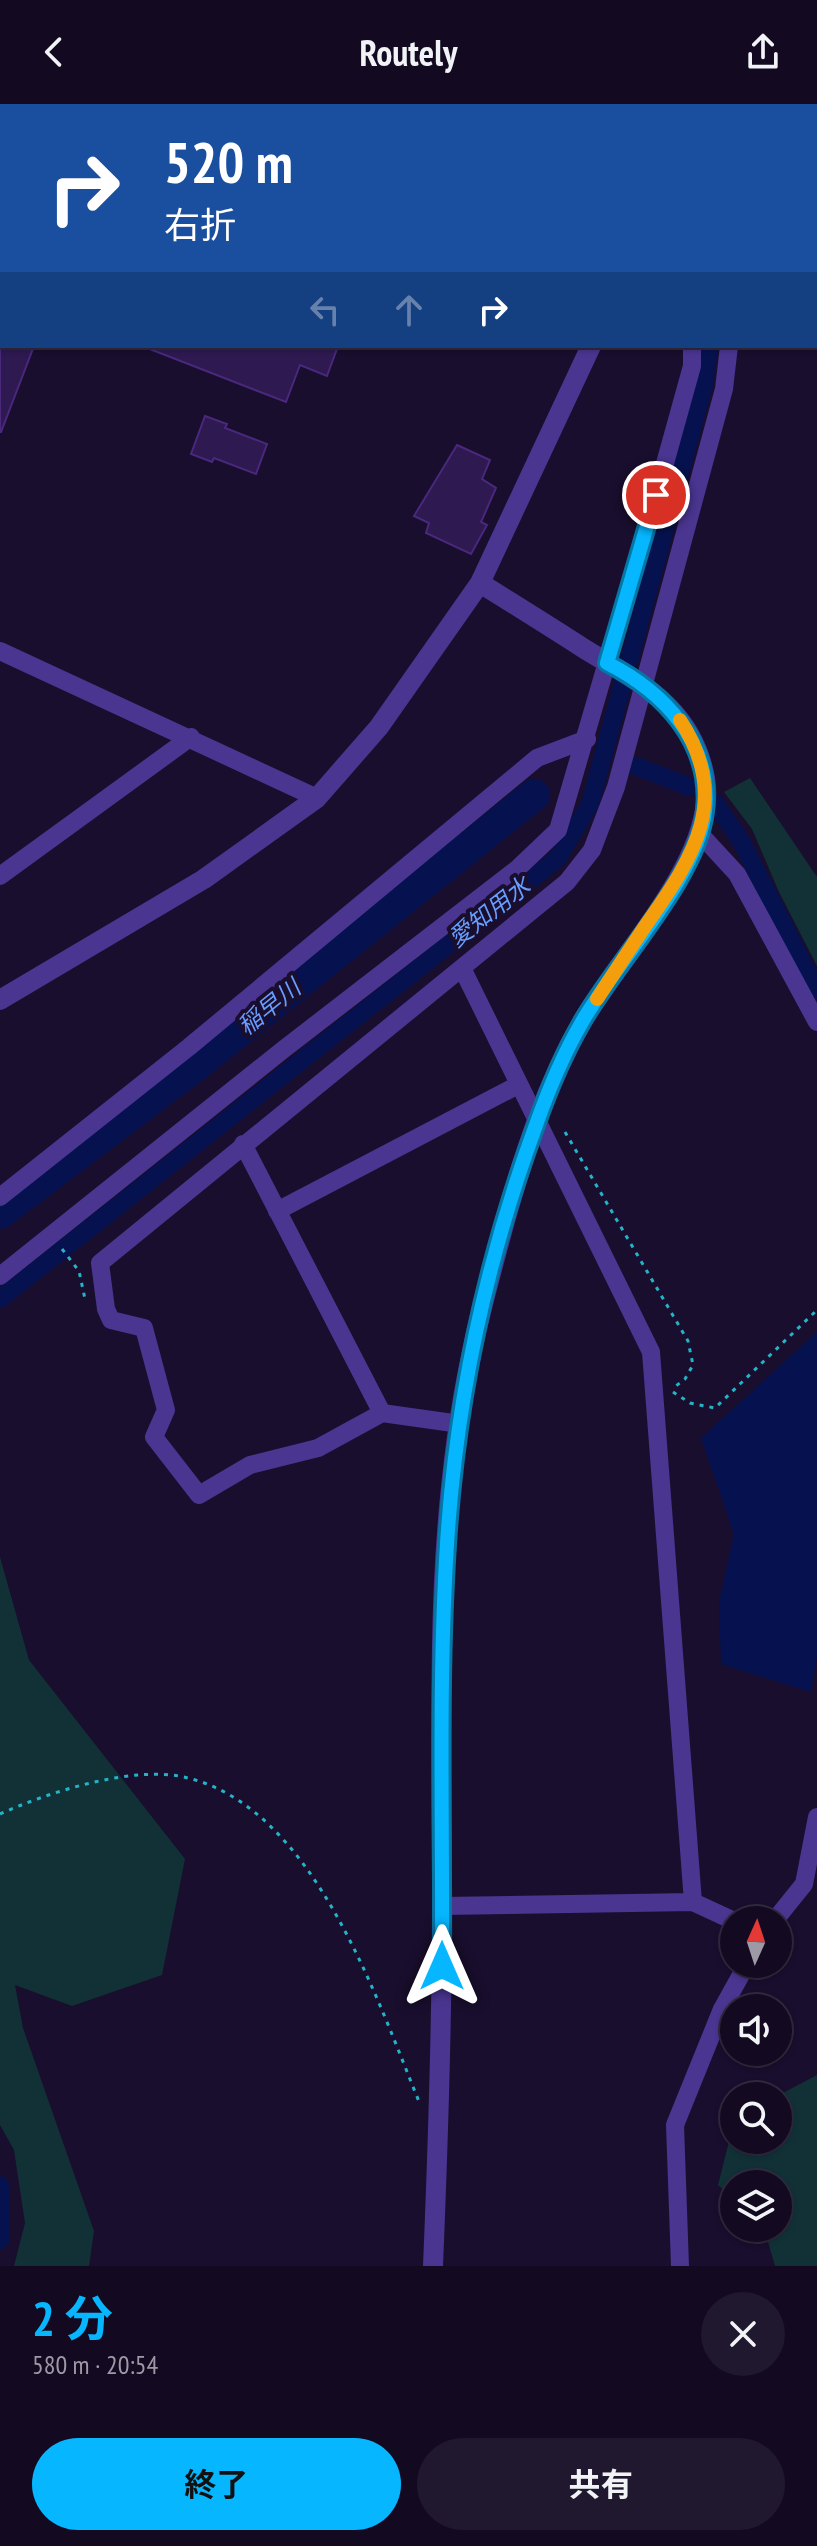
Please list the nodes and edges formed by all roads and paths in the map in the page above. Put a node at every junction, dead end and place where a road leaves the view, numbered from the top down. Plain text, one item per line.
1 (590, 348) edge
2 (692, 348) edge
3 (729, 348) edge
4 (480, 583) junction
5 (0, 651) edge
6 (607, 663) junction
7 (638, 679) junction
8 (191, 737) junction
9 (587, 739) junction
10 (317, 798) junction
11 (701, 835) junction
12 (0, 876) edge
13 (462, 968) junction
14 (0, 1000) edge
15 (817, 1022) edge
16 (518, 1085) junction
17 (536, 1124) junction
18 (562, 1127) dead end
19 (243, 1144) junction
20 (0, 1197) edge
21 (277, 1211) junction
22 (0, 1276) edge
23 (817, 1310) edge
24 (662, 1389) junction
25 (382, 1413) junction
26 (460, 1424) junction
27 (0, 1814) edge
28 (817, 1817) edge
29 (810, 1883) edge
30 (693, 1902) junction
31 (442, 1906) junction
32 (788, 1906) edge
33 (720, 1915) edge
34 (739, 1978) edge
35 (420, 2104) dead end
36 (433, 2266) edge
37 (680, 2266) edge

1 - 4 street
2 - 6 street
3 - 7 street
4 - 6 street
4 - 10 street
5 - 8 street
6 - 7 street
6 - 9 street
7 - 11 street
7 - 13 street
8 - 10 street
8 - 12 street
9 - 20 street
9 - 22 street
10 - 14 street
11 - 15 street
11 - 17 street
13 - 16 street
13 - 19 street
16 - 17 street
16 - 21 street
17 - 24 street
17 - 26 street
18 - 24 path
19 - 21 street
19 - 25 street
21 - 25 street
23 - 24 path
24 - 30 street
25 - 26 street
26 - 31 street
27 - 35 path
28 - 29 street
29 - 32 street
30 - 31 street
30 - 33 street
31 - 36 street
34 - 37 street

